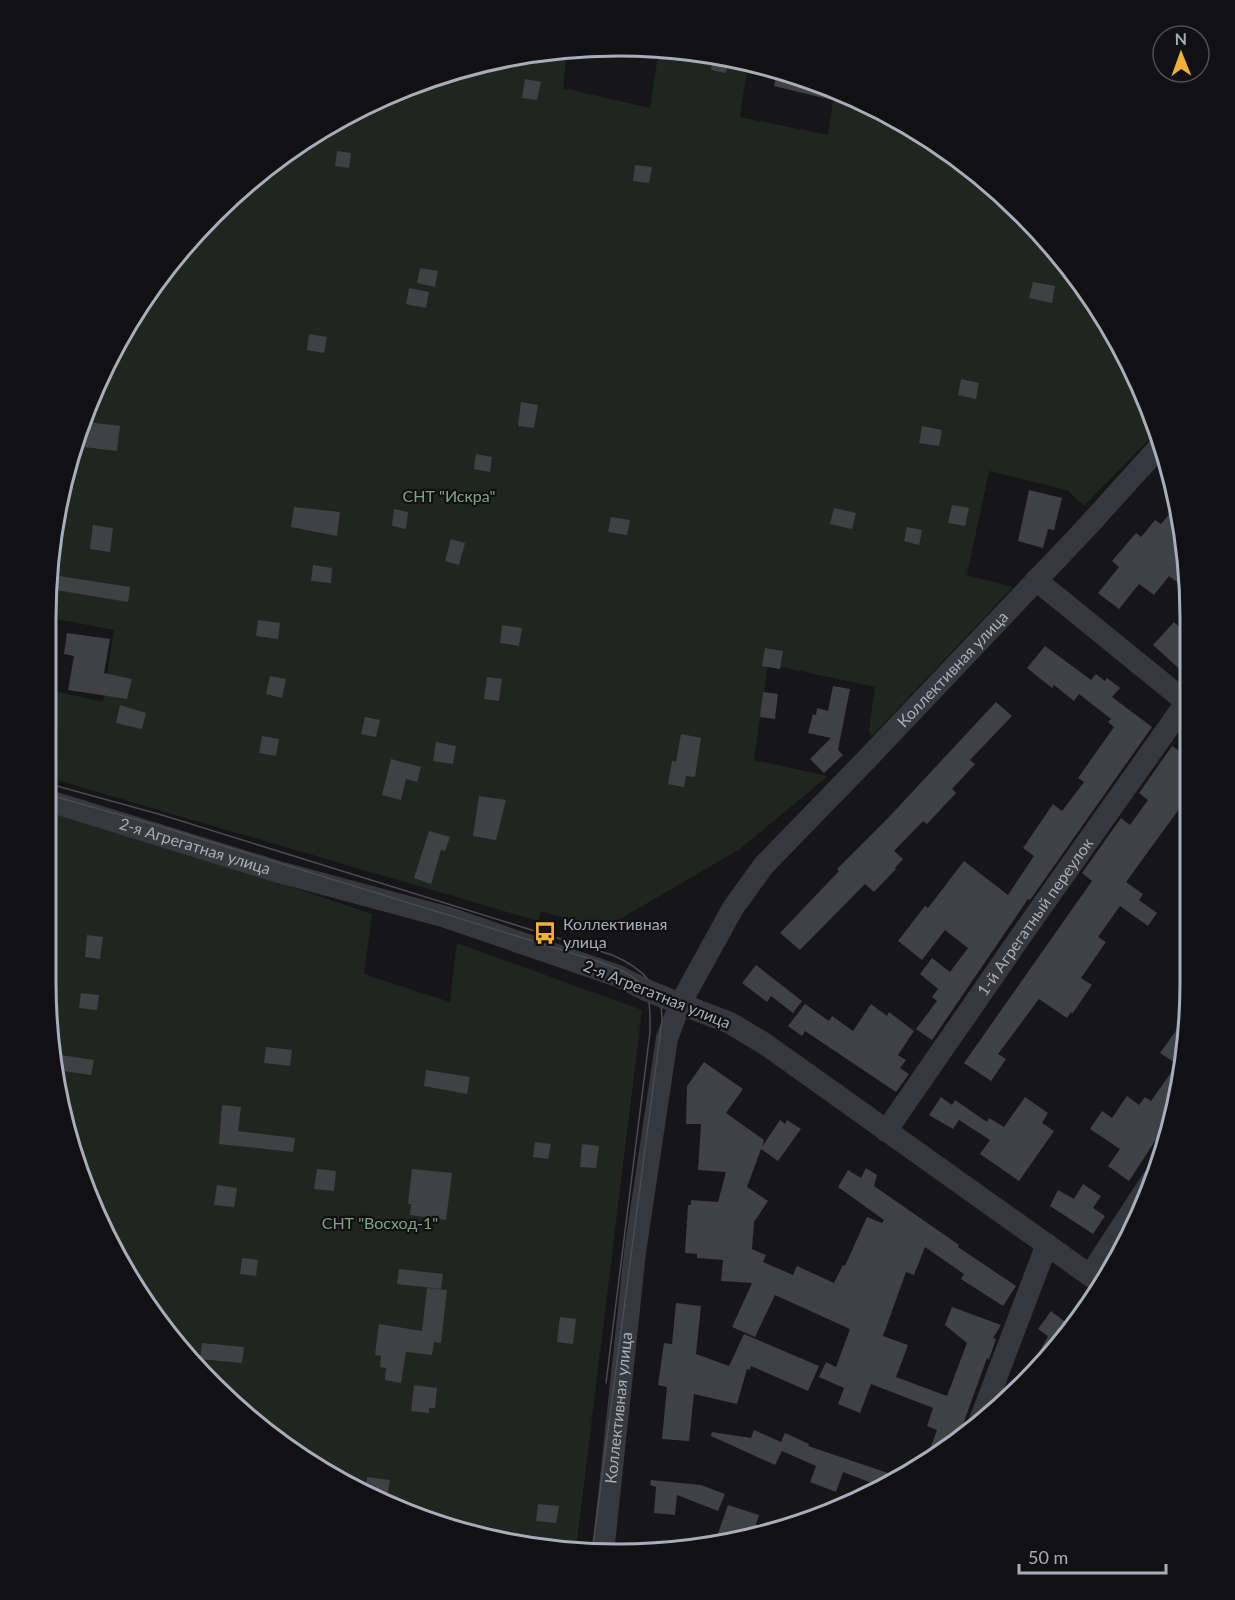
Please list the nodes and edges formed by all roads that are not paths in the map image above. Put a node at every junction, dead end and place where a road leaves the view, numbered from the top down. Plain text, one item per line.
1 (1154, 452) edge
2 (1036, 580) junction
3 (1180, 698) edge
4 (1180, 709) edge
5 (56, 803) edge
6 (677, 1002) junction
7 (886, 1131) junction
8 (1047, 1245) junction
9 (1095, 1278) edge
10 (985, 1408) edge
11 (604, 1544) edge

1 - 2 street, Коллективная улица
2 - 3 street
2 - 6 street, Коллективная улица
4 - 7 street, 1-й Агрегатный переулок
5 - 6 street, 2-я Агрегатная улица, bridge
6 - 7 street, 2-я Агрегатная улица
6 - 11 street, Коллективная улица
7 - 8 street, 2-я Агрегатная улица
8 - 9 street, 2-я Агрегатная улица
8 - 10 street

